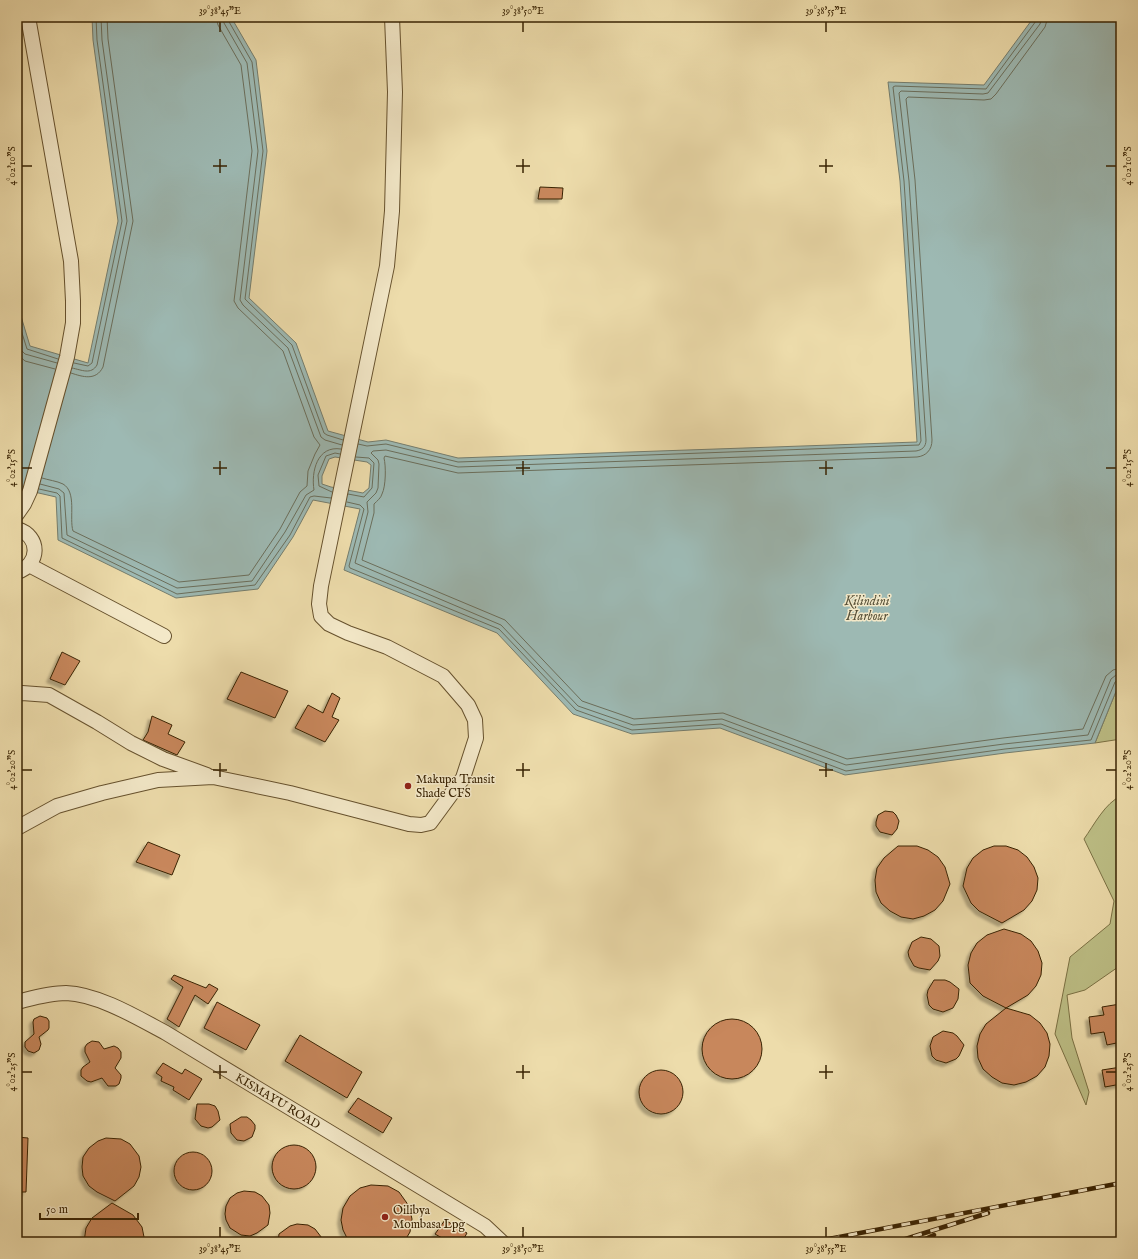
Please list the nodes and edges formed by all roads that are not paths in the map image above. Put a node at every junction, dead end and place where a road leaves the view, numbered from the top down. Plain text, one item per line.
1 (28, 17) edge
2 (392, 17) edge
3 (17, 514) edge
4 (17, 530) edge
5 (29, 565) junction
6 (17, 572) edge
7 (164, 636) dead end
8 (17, 694) edge
9 (213, 777) junction
10 (17, 828) edge
11 (17, 1002) edge
12 (502, 1242) edge

1 - 3 lane
2 - 9 lane
4 - 5 lane
5 - 6 lane
5 - 7 lane
8 - 9 lane
9 - 10 lane
11 - 12 lane, KISMAYU ROAD

